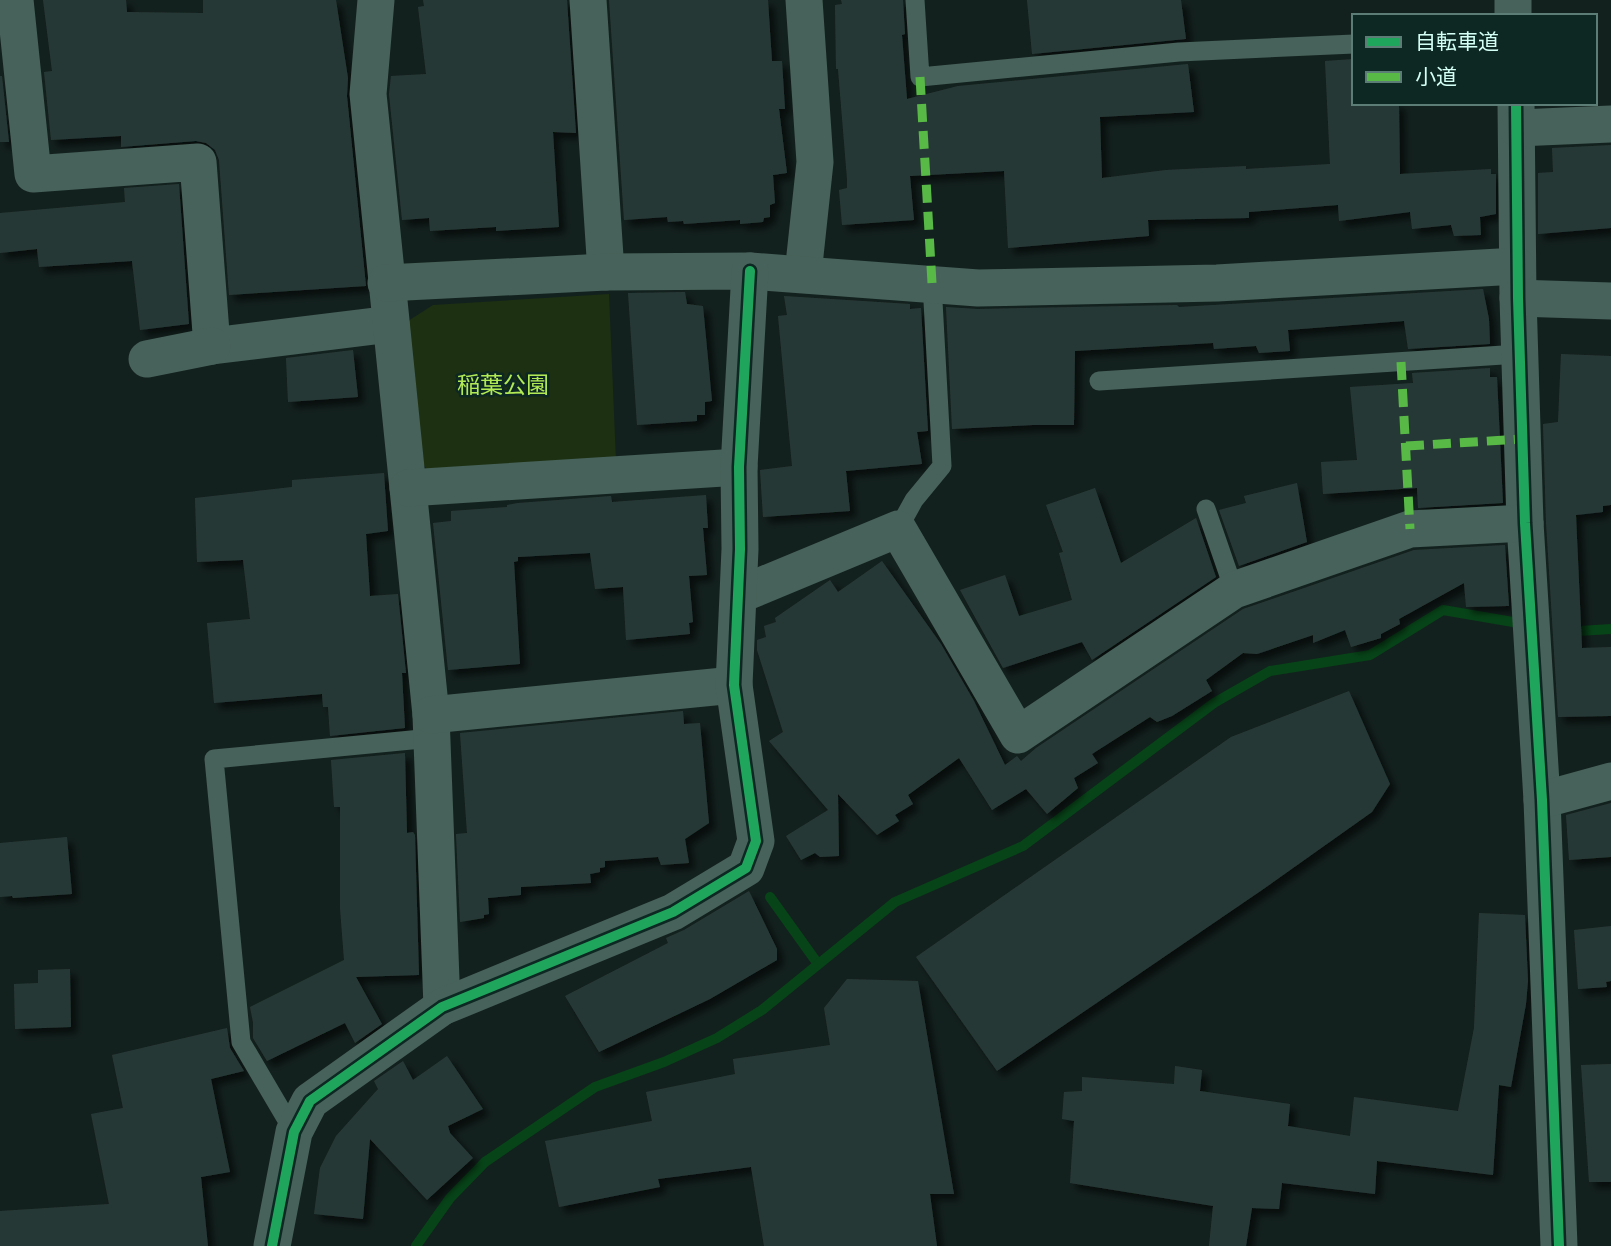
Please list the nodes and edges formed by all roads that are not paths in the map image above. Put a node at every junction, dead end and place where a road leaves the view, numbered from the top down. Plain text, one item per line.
1 (15, 0) edge
2 (376, 0) edge
3 (588, 0) edge
4 (804, 0) edge
5 (915, 0) edge
6 (1352, 44) edge
7 (1517, 115) edge
8 (1611, 124) edge
9 (750, 271) junction
10 (606, 272) junction
11 (803, 274) junction
12 (1517, 282) junction
13 (386, 283) junction
14 (932, 283) junction
15 (1611, 301) edge
16 (391, 324) junction
17 (212, 346) junction
18 (1519, 354) junction
19 (147, 359) dead end
20 (1100, 381) dead end
21 (739, 467) junction
22 (408, 488) junction
23 (1206, 509) dead end
24 (1525, 523) junction
25 (898, 529) junction
26 (1234, 590) junction
27 (739, 595) junction
28 (734, 685) junction
29 (432, 726) junction
30 (1611, 781) edge
31 (1542, 800) junction
32 (442, 1007) junction
33 (294, 1132) junction
34 (272, 1246) edge
35 (1559, 1246) edge

1 - 17 street
2 - 13 street
3 - 10 street
4 - 11 street
5 - 6 lane
7 - 8 street
7 - 12 street
9 - 10 street
9 - 11 street
9 - 21 street
10 - 13 street
11 - 14 street
12 - 14 street
12 - 15 street
12 - 18 street
13 - 16 street
14 - 25 lane
16 - 17 street
16 - 22 street
17 - 19 street
18 - 20 lane
18 - 24 street
21 - 22 street
21 - 27 street
22 - 29 street
23 - 26 lane
24 - 26 street
24 - 31 street
25 - 26 street
25 - 27 street
27 - 28 street
28 - 29 street
28 - 32 street
29 - 32 street
29 - 33 lane
30 - 31 street
31 - 35 street
32 - 33 street
33 - 34 street

